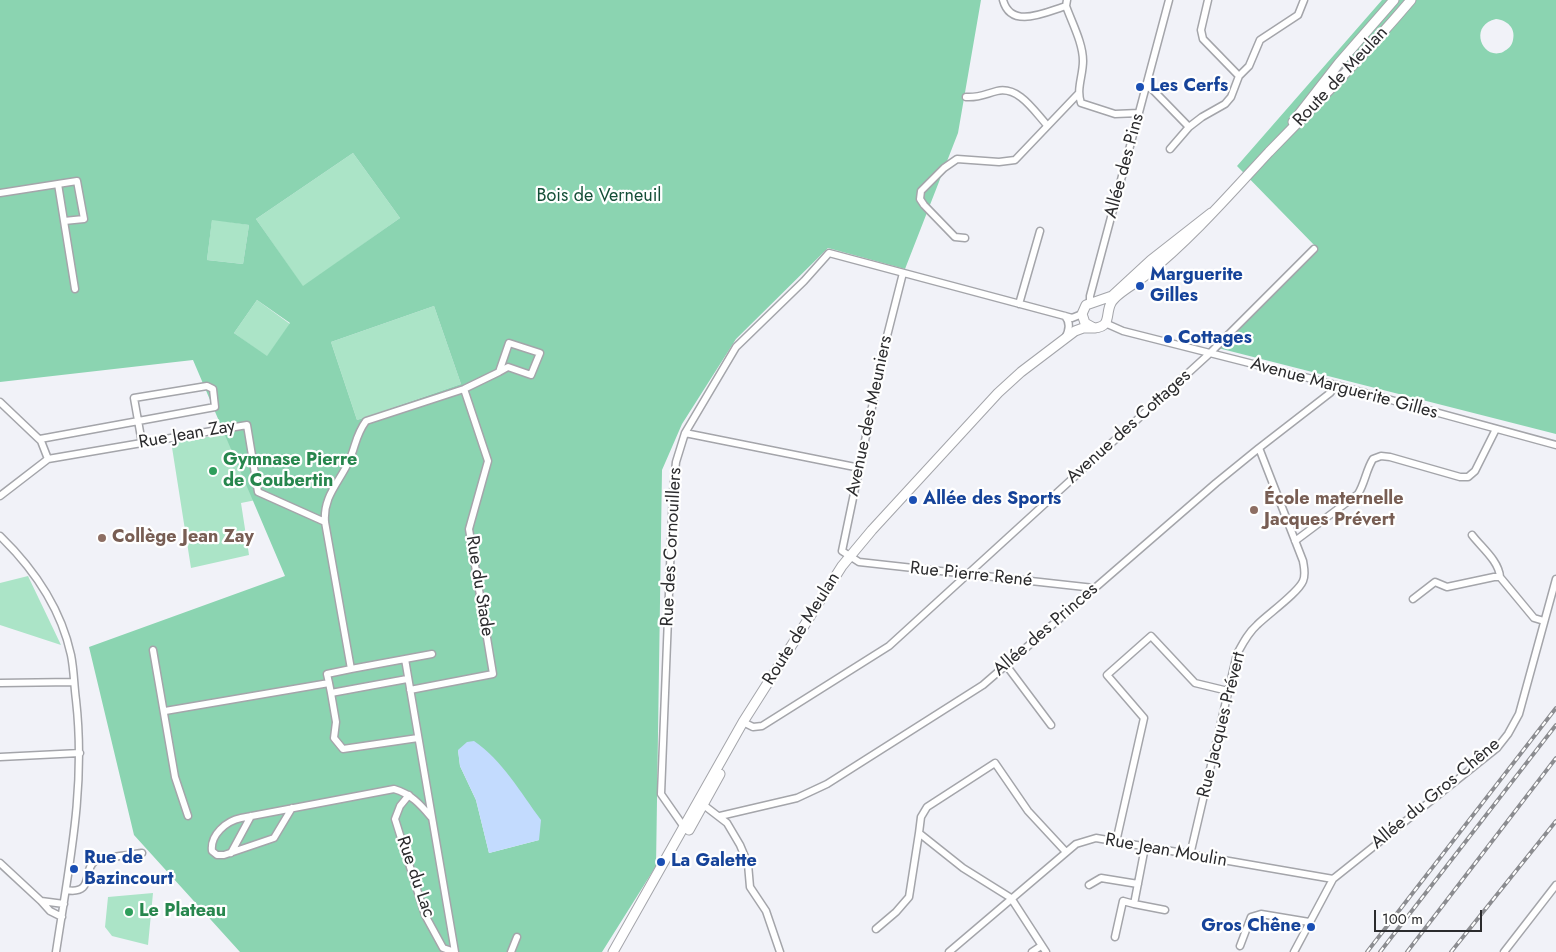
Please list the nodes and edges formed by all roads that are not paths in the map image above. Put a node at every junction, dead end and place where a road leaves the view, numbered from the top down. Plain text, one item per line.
1 (1003, 0) edge
2 (1169, 0) edge
3 (1208, 0) edge
4 (1304, 0) edge
5 (1394, 0) edge
6 (1411, 0) edge
7 (1066, 3) edge
8 (1240, 76) junction
9 (1146, 87) junction
10 (1078, 94) junction
11 (966, 97) dead end
12 (1139, 113) junction
13 (1047, 125) junction
14 (1189, 127) junction
15 (1170, 149) dead end
16 (1270, 152) junction
17 (58, 184) junction
18 (0, 193) edge
19 (1211, 213) junction
20 (64, 221) junction
21 (1040, 231) dead end
22 (965, 238) dead end
23 (1314, 250) dead end
24 (903, 273) junction
25 (75, 288) dead end
26 (1093, 302) junction
27 (1020, 304) junction
28 (1108, 313) junction
29 (1065, 316) junction
30 (1082, 316) junction
31 (1105, 323) junction
32 (1095, 328) junction
33 (1075, 331) junction
34 (1065, 338) junction
35 (1209, 354) junction
36 (499, 372) junction
37 (1336, 385) junction
38 (464, 388) junction
39 (0, 402) edge
40 (138, 421) junction
41 (1496, 429) junction
42 (685, 433) junction
43 (40, 439) junction
44 (142, 443) junction
45 (1556, 445) edge
46 (1259, 448) junction
47 (48, 459) junction
48 (860, 468) junction
49 (0, 496) edge
50 (325, 522) junction
51 (1472, 535) dead end
52 (0, 536) edge
53 (1295, 541) junction
54 (852, 558) junction
55 (968, 574) junction
56 (1500, 577) junction
57 (1556, 579) edge
58 (1094, 588) junction
59 (1413, 599) dead end
60 (1544, 622) junction
61 (153, 650) dead end
62 (432, 654) dead end
63 (404, 659) junction
64 (1006, 665) junction
65 (351, 669) junction
66 (407, 679) junction
67 (74, 682) junction
68 (329, 683) junction
69 (0, 684) edge
70 (410, 690) junction
71 (1228, 691) junction
72 (331, 693) junction
73 (165, 711) junction
74 (745, 723) junction
75 (1051, 724) dead end
76 (418, 738) junction
77 (80, 753) junction
78 (0, 757) edge
79 (409, 795) junction
80 (701, 803) junction
81 (292, 808) junction
82 (188, 816) dead end
83 (252, 816) junction
84 (720, 816) junction
85 (432, 818) junction
86 (684, 827) junction
87 (919, 832) junction
88 (1116, 842) junction
89 (1145, 847) junction
90 (1066, 852) junction
91 (142, 853) dead end
92 (231, 853) junction
93 (1190, 855) junction
94 (0, 863) edge
95 (1332, 879) junction
96 (1138, 884) junction
97 (1089, 885) dead end
98 (1556, 885) edge
99 (66, 890) junction
100 (1011, 898) junction
101 (41, 901) junction
102 (64, 904) junction
103 (1134, 904) junction
104 (1165, 910) dead end
105 (62, 917) junction
106 (1309, 922) junction
107 (876, 929) dead end
108 (516, 937) dead end
109 (1115, 937) dead end
110 (1041, 946) junction
111 (1240, 946) dead end
112 (56, 952) edge
113 (455, 952) edge
114 (511, 952) edge
115 (613, 952) edge
116 (620, 952) edge
117 (780, 952) edge
118 (949, 952) edge
119 (1032, 952) edge
120 (1046, 952) edge
121 (1294, 952) edge
122 (1504, 952) edge

1 - 7 street
2 - 9 street, Allée des Pins
3 - 8 street
4 - 8 street
5 - 16 main road, Route de Meulan
6 - 16 main road, Route de Meulan
7 - 10 street
8 - 14 street
9 - 12 street, Allée des Pins
9 - 14 street
10 - 12 street
10 - 13 street
11 - 13 street
12 - 26 street, Allée des Pins
13 - 22 street
14 - 15 street
16 - 19 main road, Route de Meulan
17 - 18 street
17 - 20 street
17 - 20 street
19 - 26 main road, Route de Meulan
19 - 28 main road, Route de Meulan
20 - 25 street
21 - 27 street
23 - 35 street, Avenue des Cottages
24 - 27 street
24 - 42 street, Rue des Cornouillers
24 - 48 street, Avenue des Meuniers
26 - 28 main road
26 - 30 main road
27 - 29 street
28 - 31 main road
29 - 30 street
29 - 34 street
30 - 32 main road
30 - 33 main road, Route de Meulan
31 - 32 main road
31 - 35 street, Avenue Marguerite Gilles
32 - 33 main road, Route de Meulan
33 - 34 main road, Route de Meulan
34 - 54 main road, Route de Meulan
35 - 37 street, Avenue Marguerite Gilles
35 - 55 street, Avenue des Cottages
36 - 36 street
36 - 38 street
37 - 41 street, Avenue Marguerite Gilles
37 - 46 street, Allée des Princes
38 - 50 street
38 - 70 street, Rue du Stade
39 - 43 street
40 - 40 street
40 - 43 street
40 - 44 street
41 - 45 street, Avenue Marguerite Gilles
41 - 53 street
42 - 48 street
42 - 86 street, Rue des Cornouillers
43 - 47 street
44 - 47 street, Rue Jean Zay
44 - 50 street, Rue Jean Zay
46 - 53 street, Rue Jacques Prévert
46 - 58 street, Allée des Princes
47 - 49 street, Rue Jean Zay
48 - 54 street, Avenue des Meuniers
50 - 65 street
51 - 56 street
52 - 67 street
53 - 71 street, Rue Jacques Prévert
54 - 55 street, Rue Pierre René
54 - 74 main road, Route de Meulan
55 - 58 street, Rue Pierre René
55 - 74 street, Avenue des Cottages
56 - 59 street
56 - 60 street
57 - 60 street, Allée du Gros Chêne
58 - 64 street, Allée des Princes
60 - 95 street, Allée du Gros Chêne
61 - 73 street
62 - 63 street
63 - 65 street
63 - 66 street
64 - 75 street
64 - 84 street, Allée des Princes
65 - 68 street
66 - 70 street
66 - 72 street
67 - 69 street
67 - 77 street
68 - 72 street
68 - 73 street
70 - 76 street
71 - 88 street
71 - 93 street, Rue Jacques Prévert
72 - 76 street
73 - 82 street
74 - 80 main road, Route de Meulan
76 - 85 street
77 - 78 street
77 - 99 street
79 - 81 street
79 - 85 street
79 - 113 street, Rue du Lac
80 - 84 street
80 - 86 main road, Route de Meulan
80 - 116 main road, Route de Meulan
81 - 83 street
81 - 92 street
83 - 92 street
83 - 92 street
84 - 117 street
85 - 113 street
86 - 115 main road, Route de Meulan
87 - 90 street
87 - 100 street
87 - 107 street
88 - 89 street, Rue Jean Moulin
88 - 90 street, Rue Jean Moulin
89 - 93 street, Rue Jean Moulin
89 - 96 street
90 - 100 street, Rue Jean Moulin
91 - 99 street
93 - 95 street, Rue Jean Moulin
94 - 101 street
95 - 106 street, Allée du Gros Chêne
96 - 97 street
96 - 103 street
98 - 122 street
99 - 102 street
100 - 110 street
100 - 118 street, Rue Jean Moulin
101 - 102 street
101 - 105 street
102 - 105 street
103 - 104 street
103 - 109 street
105 - 112 street
106 - 111 street
106 - 121 street, Allée du Gros Chêne
108 - 114 street
110 - 119 street
110 - 120 street

